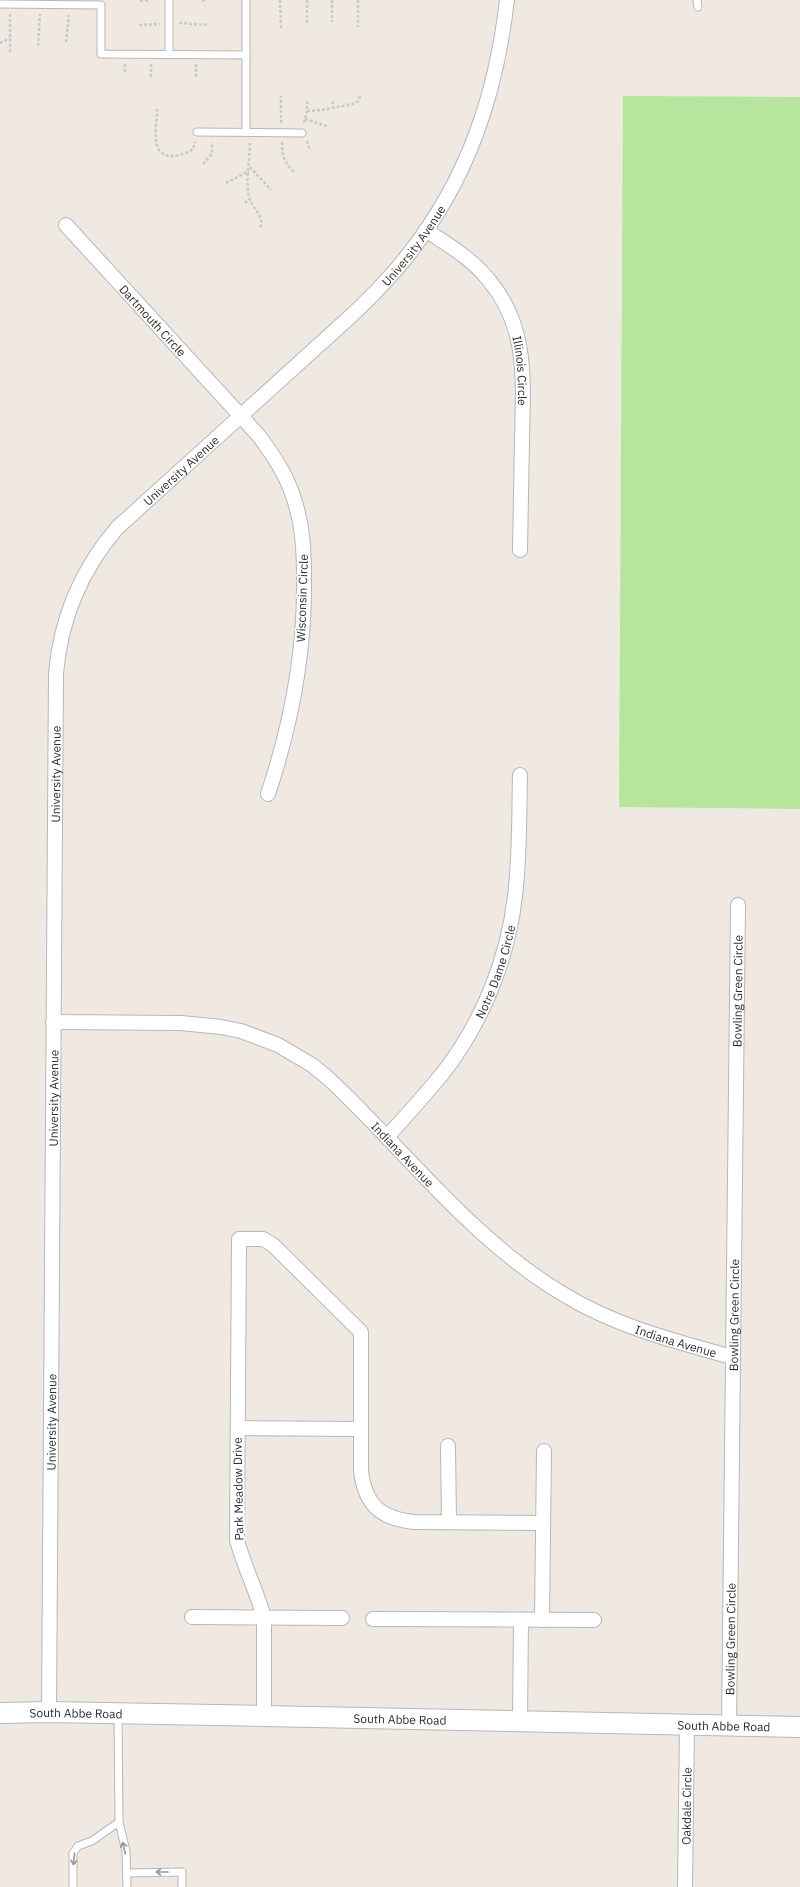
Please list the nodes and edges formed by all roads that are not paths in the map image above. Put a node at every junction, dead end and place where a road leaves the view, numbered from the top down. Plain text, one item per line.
1 (169, 0) edge
2 (246, 0) edge
3 (507, 0) edge
4 (0, 4) edge
5 (169, 54) junction
6 (246, 55) junction
7 (197, 132) dead end
8 (246, 132) junction
9 (302, 133) dead end
10 (66, 225) dead end
11 (426, 230) junction
12 (241, 416) junction
13 (520, 550) dead end
14 (520, 775) dead end
15 (268, 794) dead end
16 (738, 904) dead end
17 (54, 1022) junction
18 (387, 1137) junction
19 (732, 1358) junction
20 (238, 1428) junction
21 (361, 1429) junction
22 (448, 1446) dead end
23 (544, 1451) dead end
24 (449, 1522) junction
25 (543, 1522) junction
26 (192, 1617) dead end
27 (264, 1618) junction
28 (342, 1618) dead end
29 (373, 1619) dead end
30 (521, 1620) junction
31 (542, 1620) junction
32 (594, 1620) dead end
33 (49, 1712) junction
34 (0, 1713) edge
35 (118, 1714) junction
36 (264, 1716) junction
37 (520, 1722) junction
38 (687, 1725) junction
39 (729, 1726) junction
40 (800, 1727) edge
41 (119, 1822) junction
42 (127, 1872) junction
43 (73, 1887) edge
44 (127, 1887) edge
45 (182, 1887) edge
46 (685, 1887) edge

1 - 5 lane
2 - 6 lane
3 - 11 street, University Avenue
4 - 5 lane
5 - 6 lane
6 - 8 lane
7 - 8 lane
8 - 9 lane
10 - 12 street, Dartmouth Circle
11 - 12 street, University Avenue
11 - 13 street, Illinois Circle
12 - 15 street, Wisconsin Circle
12 - 17 street, University Avenue
14 - 18 street, Notre Dame Circle
16 - 19 street, Bowling Green Circle
17 - 18 street, Indiana Avenue
17 - 33 street, University Avenue
18 - 19 street, Indiana Avenue
19 - 39 street, Bowling Green Circle
20 - 21 street, Park Meadow Drive
20 - 21 street
20 - 27 street, Park Meadow Drive
21 - 24 street
22 - 24 street
23 - 25 street
24 - 25 street
25 - 31 street
26 - 27 street
27 - 28 street
27 - 36 street, Park Meadow Drive
29 - 30 street
30 - 31 street
30 - 37 street
31 - 32 street
33 - 34 street, South Abbe Road
33 - 35 street, South Abbe Road
35 - 36 street, South Abbe Road
35 - 41 lane
36 - 37 street, South Abbe Road
37 - 38 street, South Abbe Road
38 - 39 street, South Abbe Road
38 - 46 street, Oakdale Circle
39 - 40 street, South Abbe Road
42 -> 41 lane
41 -> 43 lane
42 - 44 lane
45 -> 42 lane

